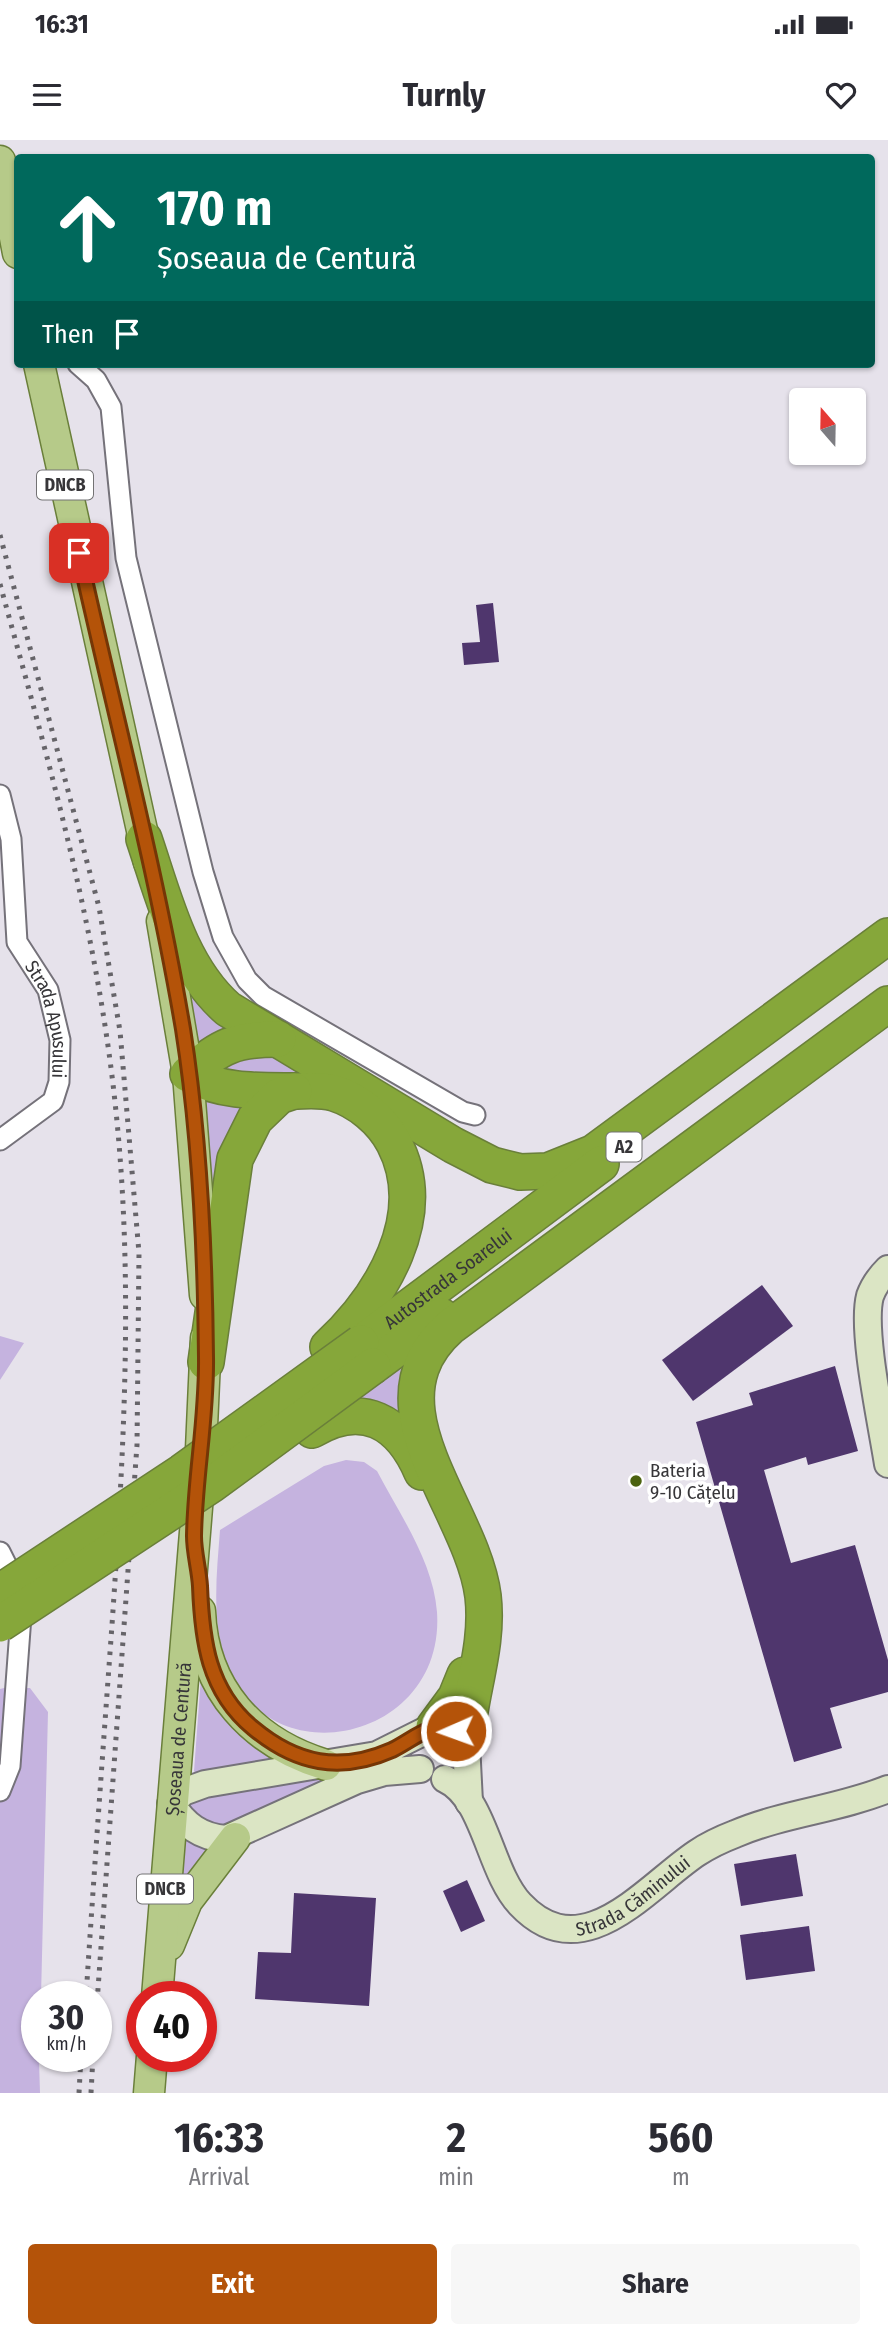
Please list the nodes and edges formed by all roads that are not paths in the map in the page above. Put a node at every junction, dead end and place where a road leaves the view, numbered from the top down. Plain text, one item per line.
1 (0, 161) edge
2 (14, 233) edge
3 (40, 368) edge
4 (82, 368) edge
5 (0, 795) edge
6 (144, 839) junction
7 (888, 936) edge
8 (888, 952) edge
9 (888, 987) edge
10 (888, 1004) edge
11 (278, 1039) junction
12 (329, 1054) junction
13 (188, 1074) junction
14 (294, 1091) junction
15 (475, 1115) dead end
16 (0, 1140) edge
17 (888, 1269) edge
18 (363, 1344) junction
19 (206, 1362) junction
20 (888, 1464) edge
21 (194, 1538) junction
22 (0, 1552) edge
23 (0, 1575) edge
24 (0, 1592) edge
25 (0, 1624) edge
26 (0, 1640) edge
27 (427, 1731) junction
28 (466, 1751) junction
29 (326, 1765) junction
30 (420, 1769) junction
31 (445, 1779) junction
32 (888, 1789) edge
33 (0, 1791) edge
34 (469, 1802) junction
35 (171, 1804) junction
36 (235, 1838) junction
37 (158, 1981) edge
38 (160, 1981) edge
39 (151, 2072) edge
40 (149, 2093) edge

1 - 2 main road
3 - 6 main road, Șoseaua de Centură / DNCB
4 - 12 street
5 - 16 street, Strada Apusului
6 - 11 highway
6 - 13 main road, Șoseaua de Centură / DNCB
7 - 12 highway
8 - 18 highway, Autostrada Soarelui / A2
9 - 18 highway, Autostrada Soarelui / A2
10 - 28 highway
11 - 12 highway
11 - 13 highway
12 - 15 street
13 - 14 highway
13 - 19 main road, Șoseaua de Centură / DNCB
14 - 18 highway
14 - 19 highway
17 - 20 street
18 - 23 highway
18 - 24 highway, Autostrada Soarelui / A2, bridge
18 - 25 highway, Autostrada Soarelui / A2, bridge
19 - 21 main road, Șoseaua de Centură / DNCB
21 - 29 main road
21 - 35 main road, Șoseaua de Centură / DNCB
22 - 33 street
26 - 27 highway
27 - 28 street
27 - 29 street
27 - 30 street
28 - 31 street
28 - 34 street
29 - 35 street
30 - 31 street
30 - 36 street
31 - 34 street, Strada Căminului
32 - 34 street, Strada Căminului
35 - 36 street
35 - 37 main road, Șoseaua de Centură / DNCB
36 - 38 main road
39 - 40 main road

